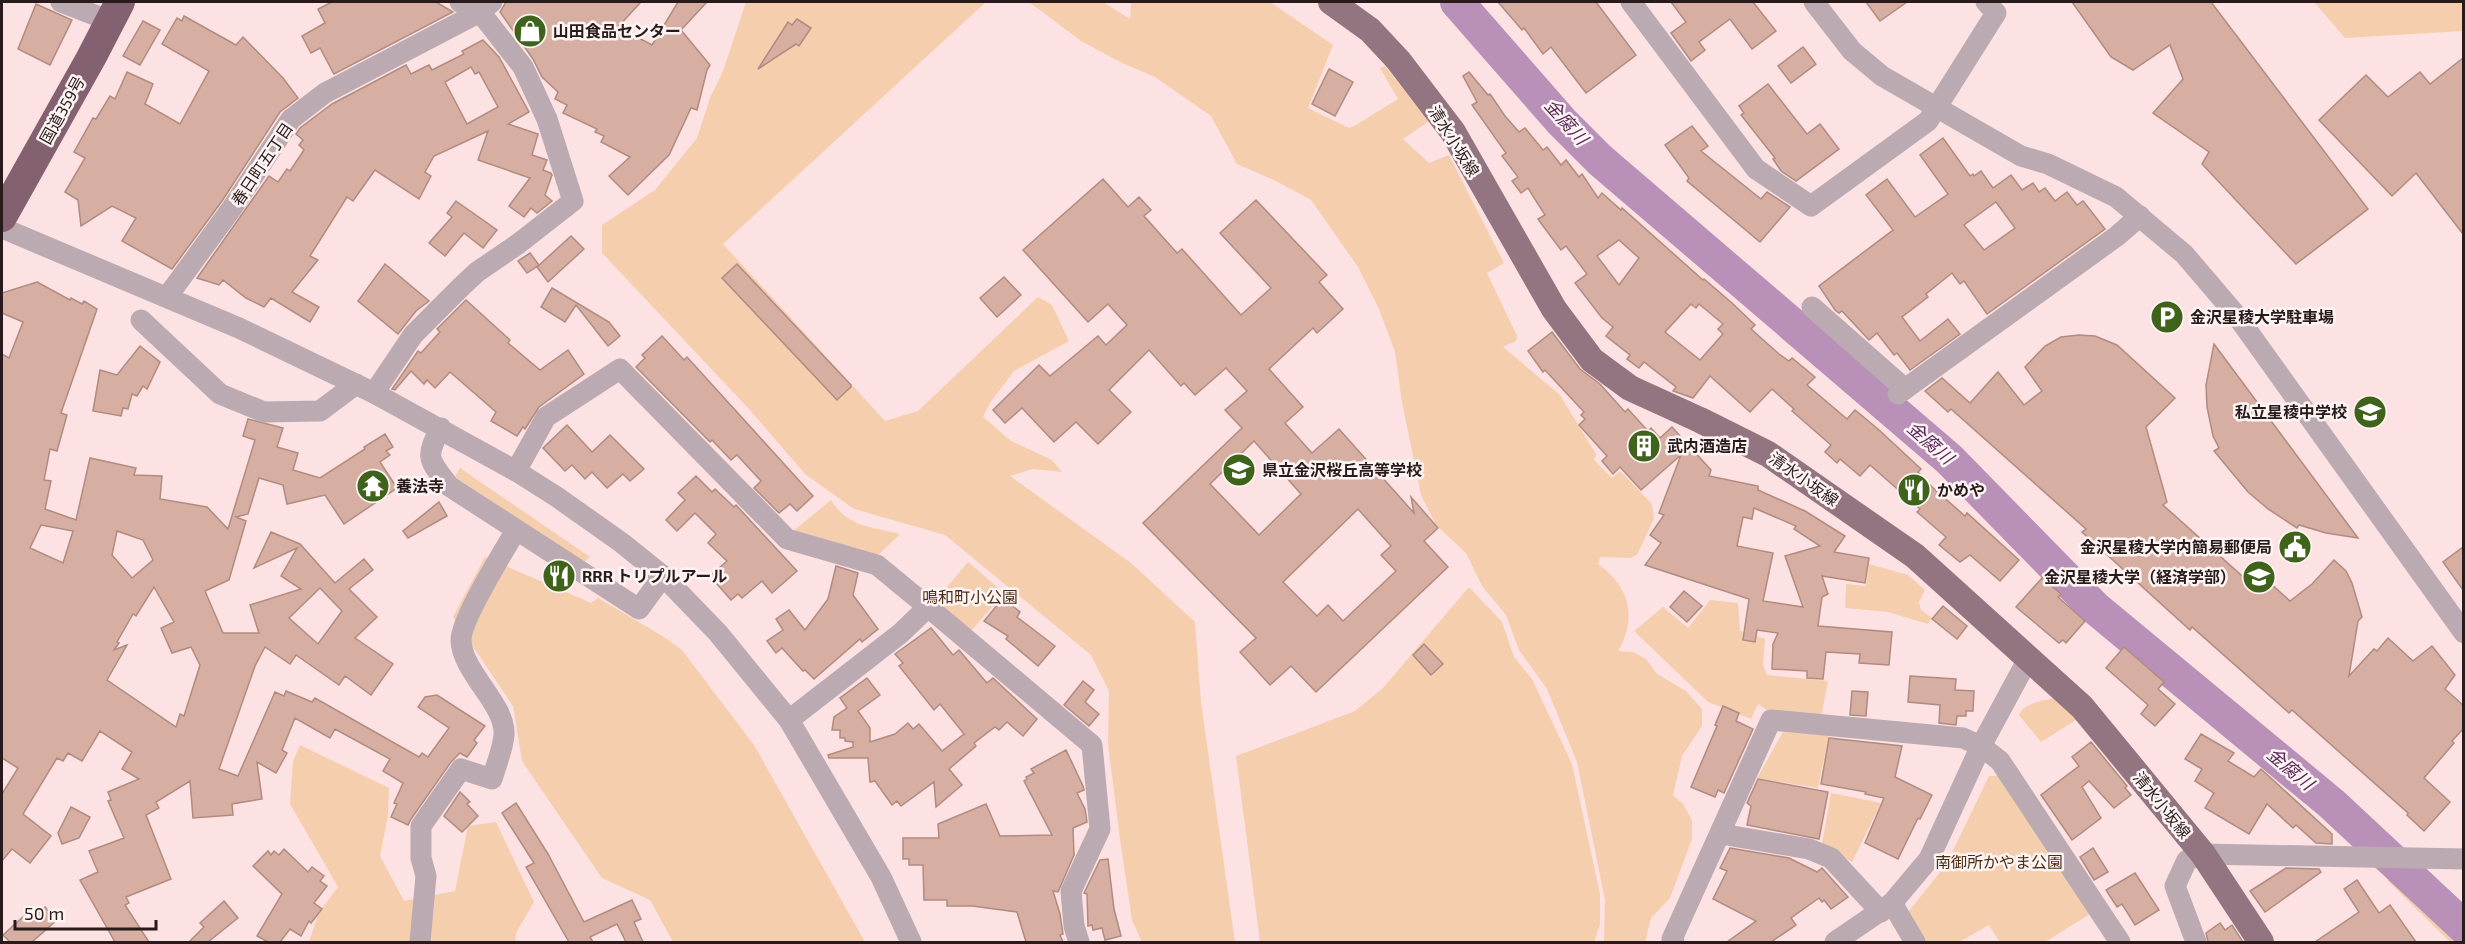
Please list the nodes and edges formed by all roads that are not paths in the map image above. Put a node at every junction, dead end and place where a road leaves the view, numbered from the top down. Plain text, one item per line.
1 (61, 2) edge
2 (459, 2) edge
3 (1331, 2) edge
4 (1631, 2) edge
5 (1814, 2) edge
6 (1986, 2) edge
7 (486, 7) edge
8 (115, 11) edge
9 (1938, 108) junction
10 (2140, 216) junction
11 (2, 217) edge
12 (2, 228) edge
13 (167, 297) junction
14 (1812, 307) dead end
15 (141, 320) dead end
16 (365, 389) junction
17 (441, 428) junction
18 (516, 471) junction
19 (516, 530) junction
20 (663, 576) junction
21 (928, 607) junction
22 (2463, 633) edge
23 (2028, 658) junction
24 (789, 720) junction
25 (1981, 746) junction
26 (1721, 834) junction
27 (2203, 854) junction
28 (2463, 859) edge
29 (1886, 907) junction
30 (420, 942) edge
31 (911, 942) edge
32 (1079, 942) edge
33 (1674, 942) edge
34 (1835, 942) edge
35 (1915, 942) edge
36 (2120, 942) edge
37 (2196, 942) edge
38 (2261, 942) edge

1 - 8 street
2 - 7 street
3 - 23 main road, 清水小坂線
4 - 9 street
5 - 9 street
6 - 9 street
7 - 13 street, 春日町五丁目
7 - 16 street
8 - 11 highway, 国道359号
9 - 10 street
10 - 14 street
10 - 22 street
12 - 13 street
13 - 16 street
15 - 16 street
16 - 17 street
17 - 18 street
17 - 19 street
18 - 20 street
18 - 21 street
19 - 20 street
19 - 30 street
20 - 24 street
21 - 24 street
21 - 32 street
23 - 25 street
23 - 27 main road, 清水小坂線
24 - 31 street
25 - 26 street
25 - 29 street
25 - 36 street
26 - 29 street
26 - 33 street
27 - 28 street
27 - 37 street
27 - 38 main road, 清水小坂線
29 - 34 street
29 - 35 street

